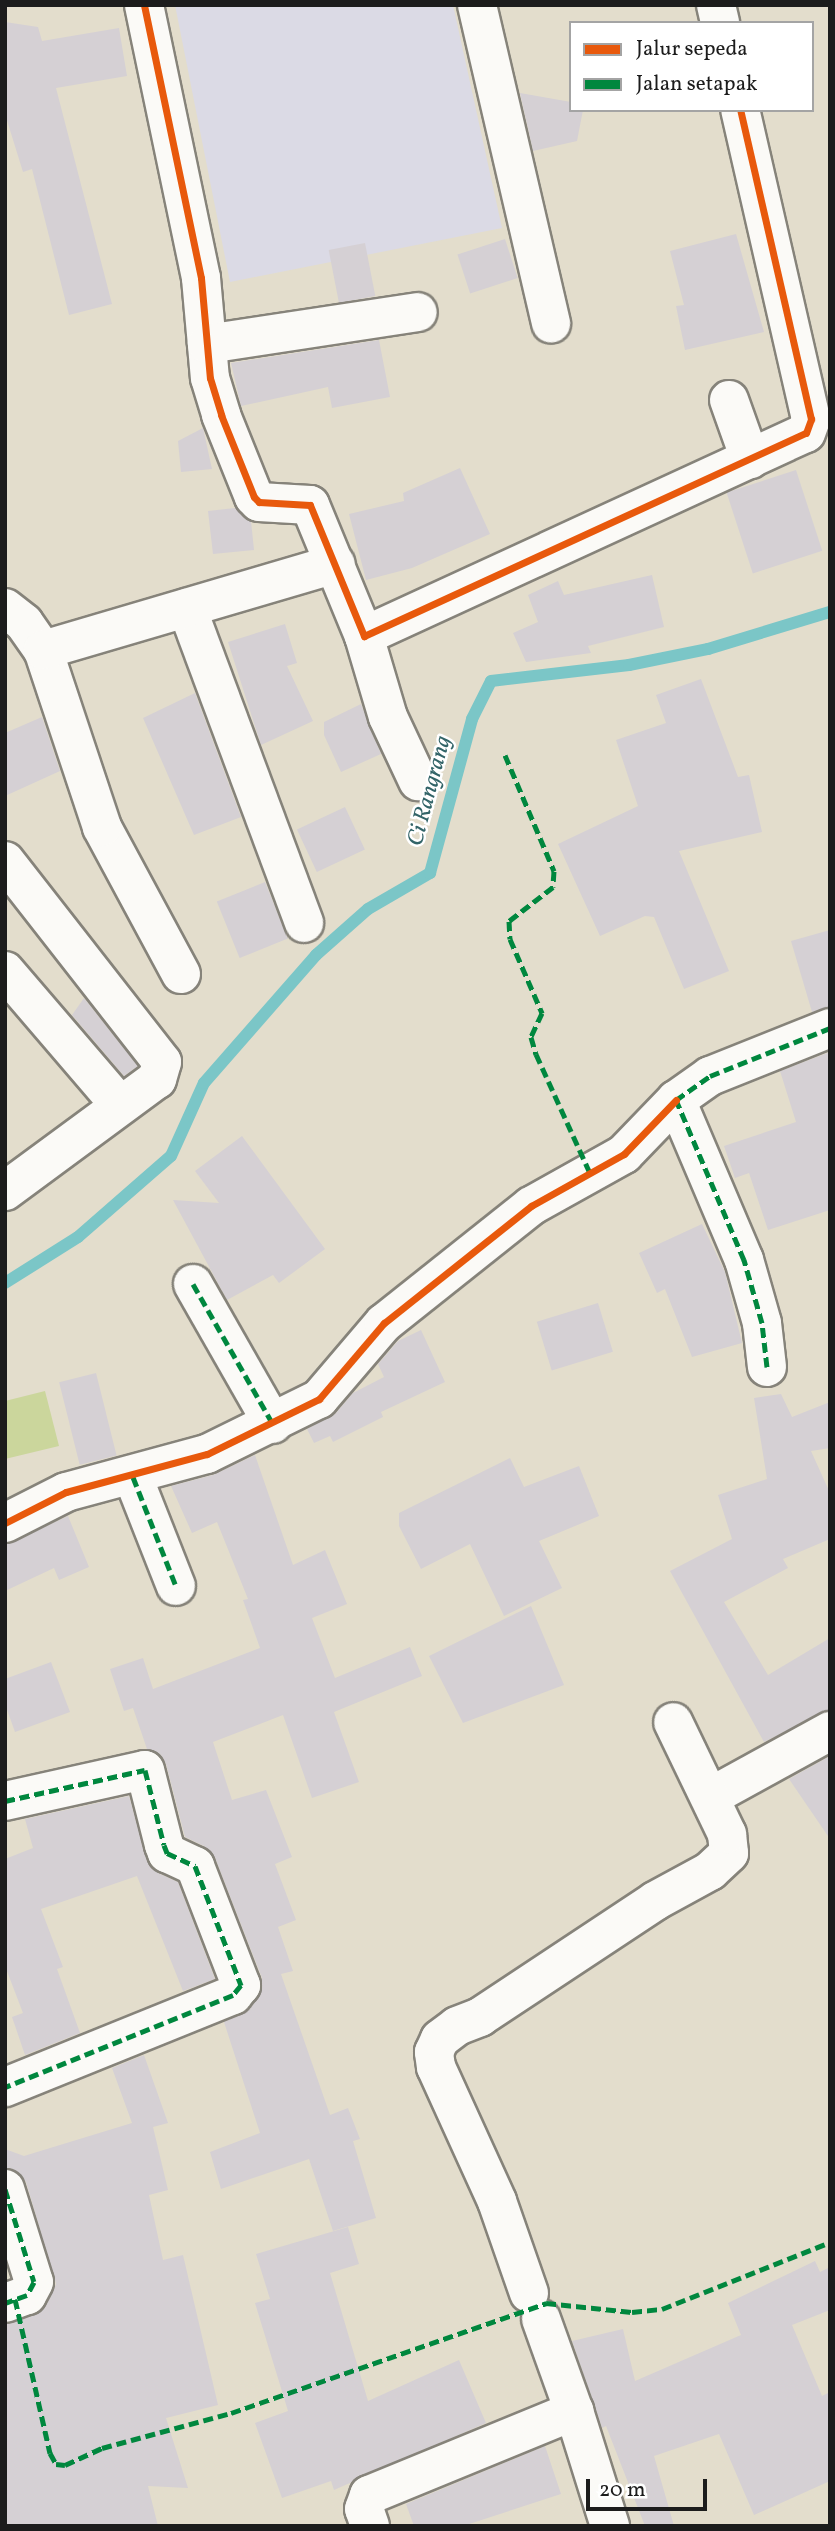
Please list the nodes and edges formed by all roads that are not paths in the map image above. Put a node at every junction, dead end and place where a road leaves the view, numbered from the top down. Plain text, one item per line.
1 (144, 5) edge
2 (477, 5) edge
3 (740, 112) edge
4 (418, 312) dead end
5 (551, 324) dead end
6 (206, 344) junction
7 (730, 400) dead end
8 (750, 459) junction
9 (336, 564) junction
10 (5, 608) edge
11 (187, 608) junction
12 (364, 636) junction
13 (43, 650) junction
14 (418, 781) dead end
15 (5, 861) edge
16 (304, 923) dead end
17 (5, 971) edge
18 (181, 974) dead end
19 (830, 1028) edge
20 (676, 1100) junction
21 (120, 1105) junction
22 (5, 1191) edge
23 (192, 1284) dead end
24 (767, 1367) dead end
25 (272, 1424) junction
26 (133, 1477) junction
27 (5, 1524) edge
28 (176, 1586) dead end
29 (673, 1722) dead end
30 (830, 1731) edge
31 (710, 1797) junction
32 (5, 1801) edge
33 (5, 2087) edge
34 (5, 2189) edge
35 (5, 2303) edge
36 (574, 2412) junction
37 (370, 2526) edge
38 (610, 2526) edge

1 - 6 street
2 - 5 street
3 - 8 street
4 - 6 street
6 - 9 street
7 - 8 street
8 - 12 street
9 - 11 street
9 - 12 street
10 - 13 street
11 - 13 street
11 - 16 street
12 - 14 street
13 - 18 street
15 - 21 street
17 - 21 street
19 - 20 street
20 - 24 street
20 - 25 street
21 - 22 street
23 - 25 street
25 - 26 street
26 - 27 street
26 - 28 street
29 - 31 street
30 - 31 street
31 - 36 street
32 - 33 street
34 - 35 street
36 - 37 street
36 - 38 street

